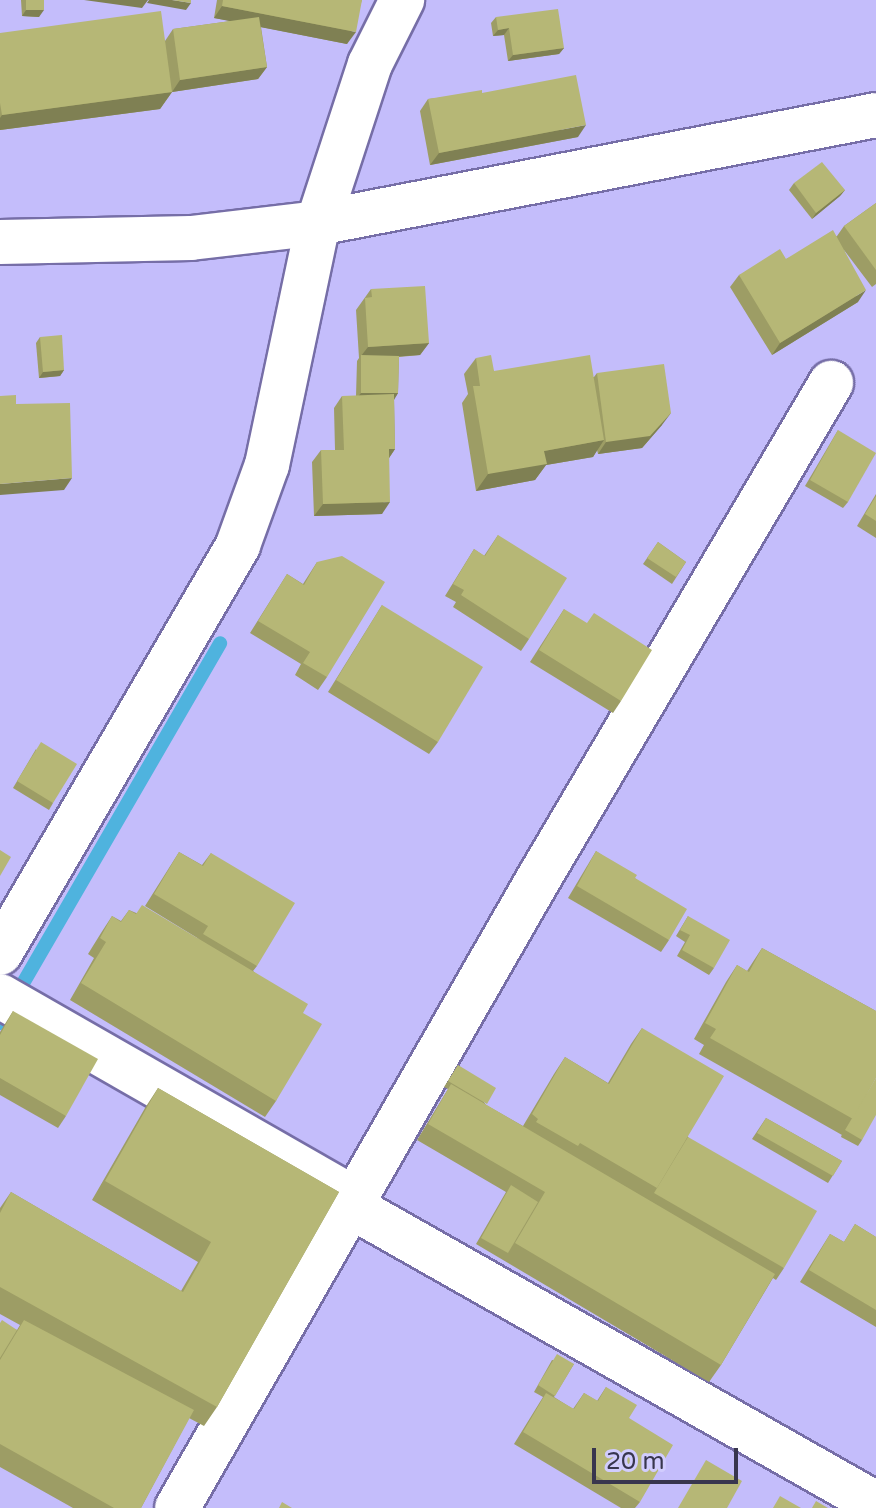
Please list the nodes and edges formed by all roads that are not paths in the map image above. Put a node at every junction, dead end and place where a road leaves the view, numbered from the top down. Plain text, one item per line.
1 (402, 0) edge
2 (876, 115) edge
3 (318, 223) junction
4 (0, 242) edge
5 (831, 383) dead end
6 (0, 953) edge
7 (11, 1002) edge
8 (354, 1204) junction
9 (876, 1504) edge
10 (177, 1508) edge

1 - 3 street
2 - 3 street
3 - 4 street
3 - 6 street
5 - 8 street
7 - 8 street
8 - 9 street
8 - 10 street

